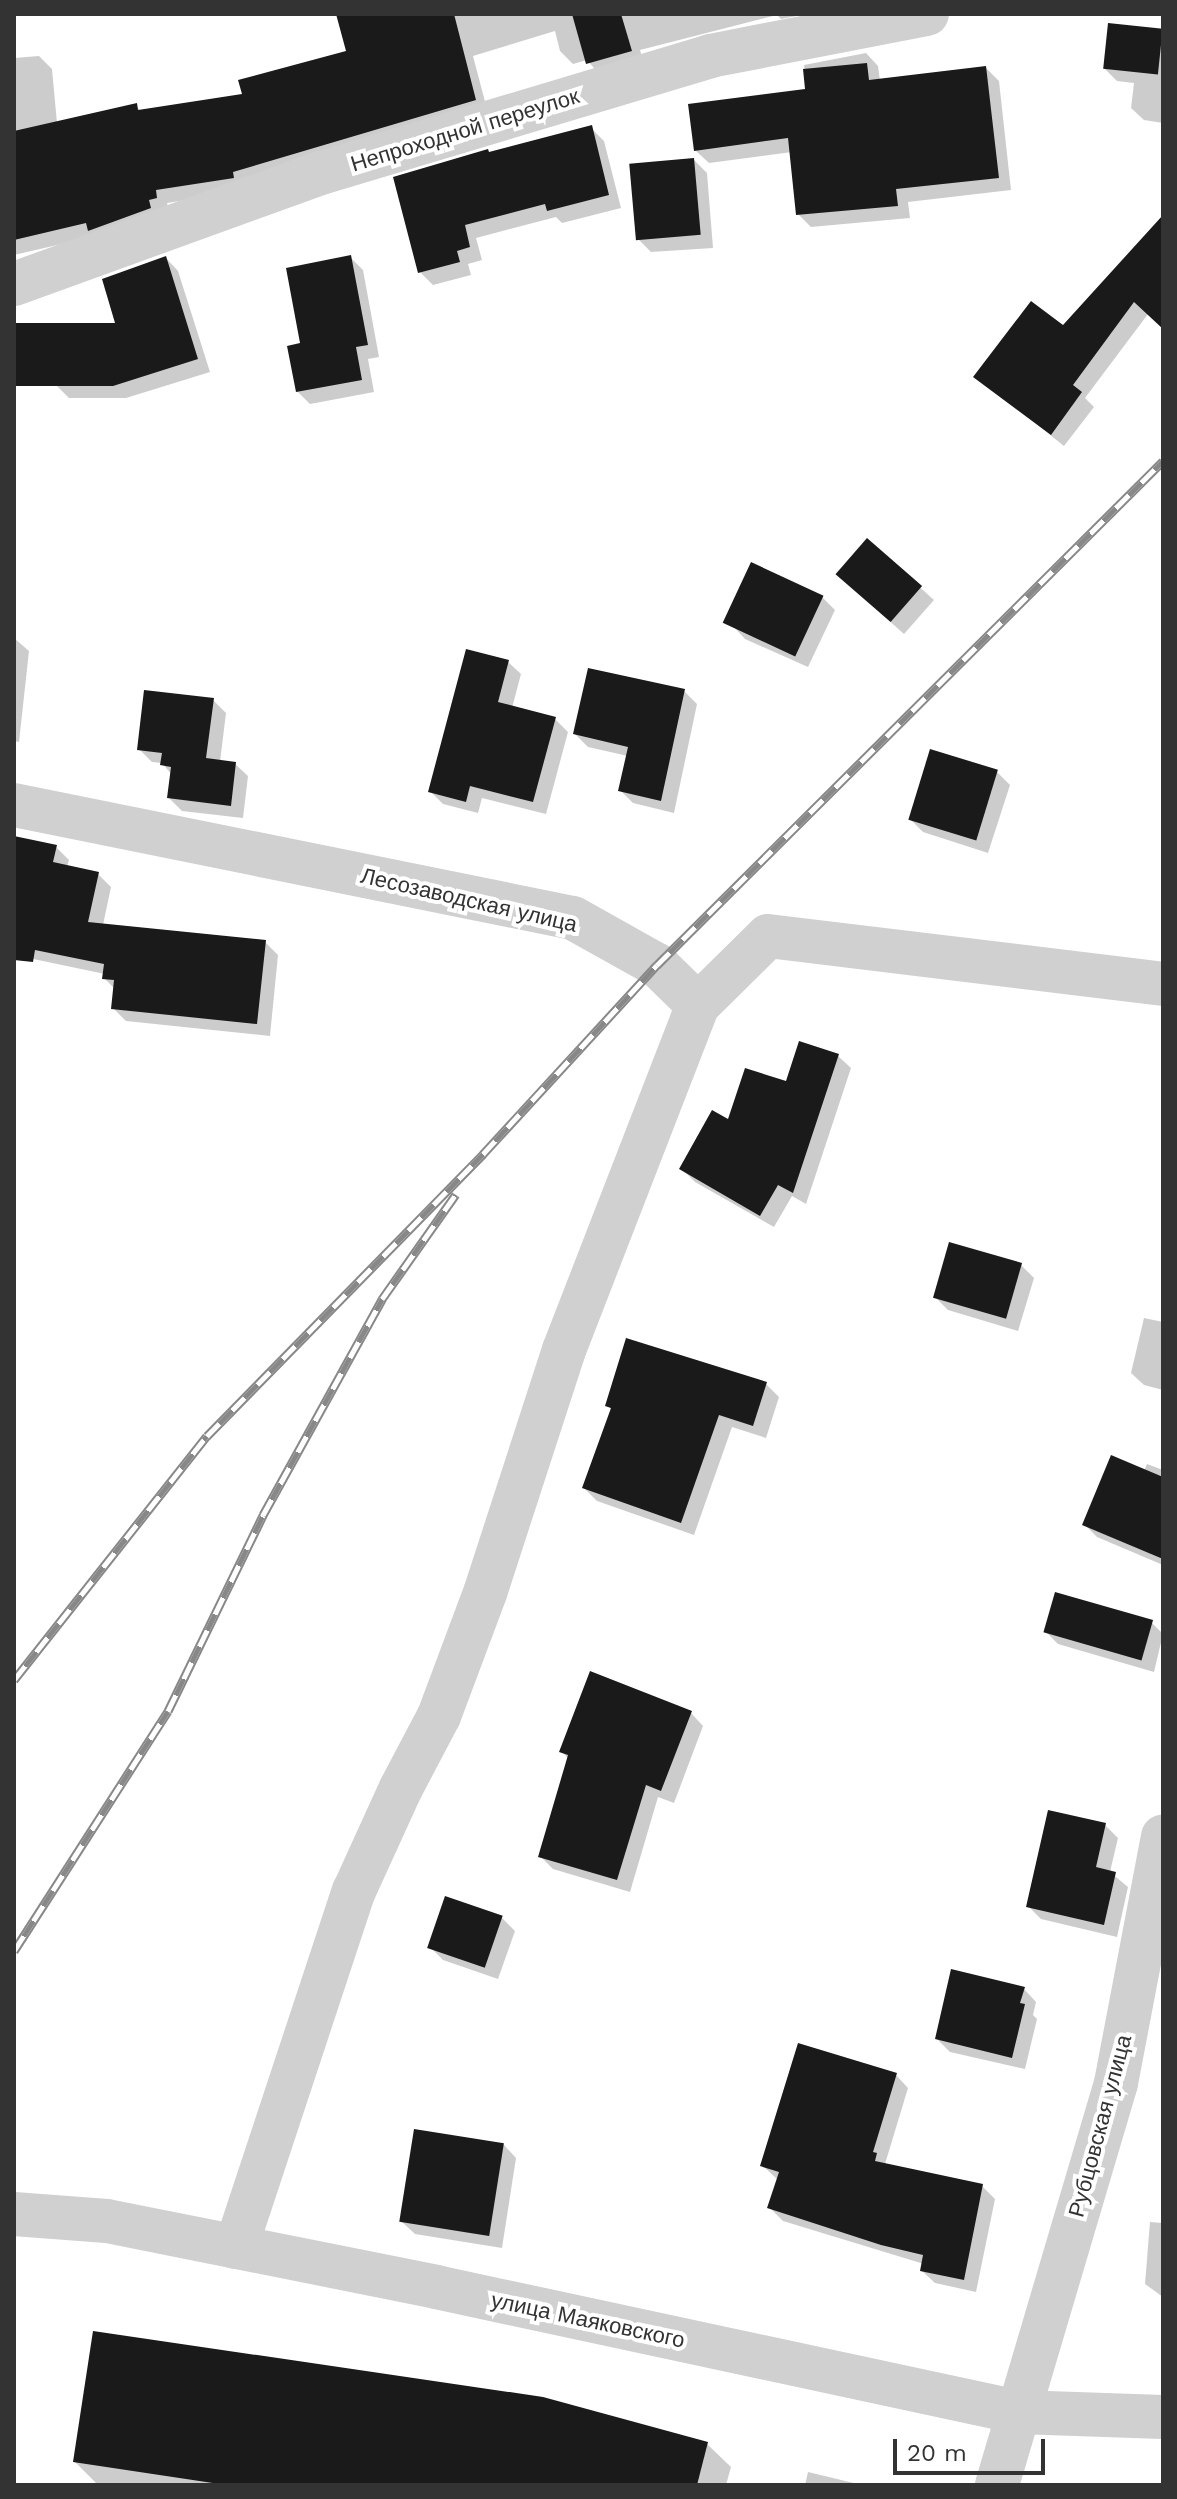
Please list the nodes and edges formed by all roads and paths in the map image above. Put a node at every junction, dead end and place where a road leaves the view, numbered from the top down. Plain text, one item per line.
1 (927, 14) edge
2 (14, 284) edge
3 (14, 805) edge
4 (1163, 984) edge
5 (698, 1005) junction
6 (1163, 1836) edge
7 (14, 2214) edge
8 (236, 2247) junction
9 (1018, 2412) junction
10 (1163, 2417) edge
11 (997, 2485) edge

1 - 2 street, Непроходной переулок
3 - 5 street, Лесозаводская улица
4 - 5 street
5 - 8 street
6 - 9 street, Рубцовская улица
7 - 8 street, улица Маяковского
8 - 9 street, улица Маяковского
9 - 10 street, улица Маяковского
9 - 11 street, Рубцовская улица

